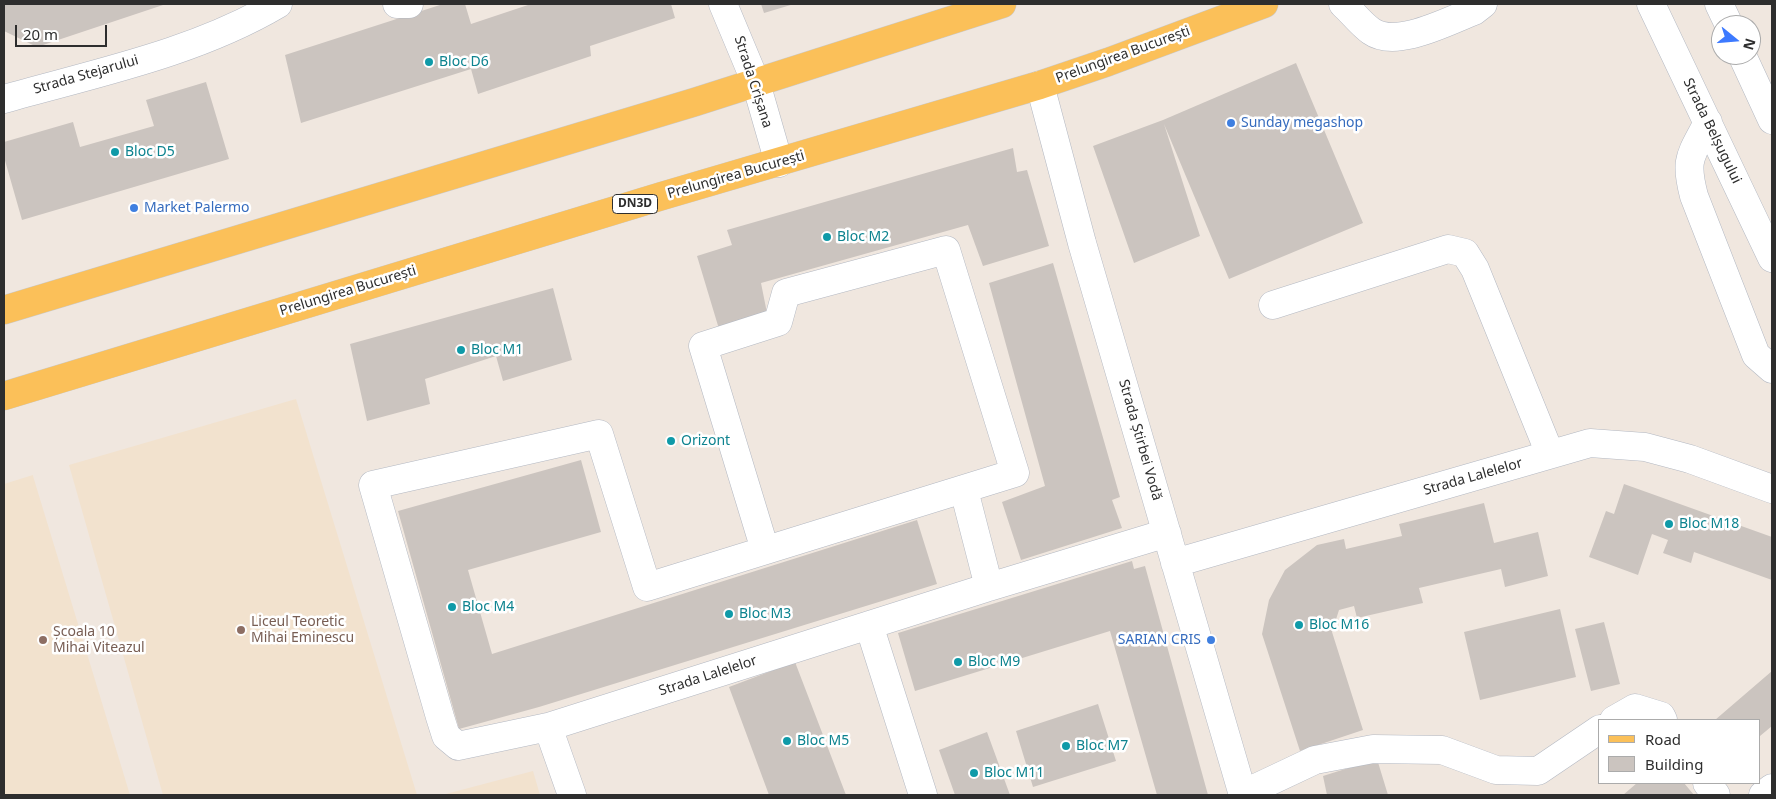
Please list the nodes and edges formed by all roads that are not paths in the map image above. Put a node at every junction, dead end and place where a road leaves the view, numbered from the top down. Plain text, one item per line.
1 (278, 4) edge
2 (397, 4) edge
3 (409, 4) edge
4 (723, 4) edge
5 (1002, 4) edge
6 (1264, 4) edge
7 (1343, 4) edge
8 (1483, 4) edge
9 (1651, 4) edge
10 (1747, 65) edge
11 (756, 83) junction
12 (1040, 85) junction
13 (4, 99) edge
14 (1772, 120) edge
15 (1708, 122) junction
16 (779, 163) junction
17 (1772, 258) edge
18 (1273, 305) dead end
19 (4, 310) edge
20 (1772, 369) edge
21 (4, 396) edge
22 (1550, 454) junction
23 (1772, 489) edge
24 (964, 490) junction
25 (1167, 533) junction
26 (765, 550) junction
27 (1175, 563) junction
28 (989, 587) junction
29 (869, 625) junction
30 (1616, 719) edge
31 (1662, 719) edge
32 (548, 728) junction
33 (1598, 730) edge
34 (1708, 784) edge
35 (1772, 788) edge
36 (1243, 794) edge
37 (572, 795) edge
38 (923, 795) edge
39 (1716, 795) edge
40 (1763, 795) edge

1 - 13 street, Strada Stejarului
2 - 3 street
4 - 11 street, Strada Crișana
5 - 11 main road
6 - 12 main road, Prelungirea București / DN3D
7 - 8 street
9 - 15 street, Strada Belșugului
10 - 14 street
11 - 16 street, Strada Crișana
11 - 19 main road
12 - 16 main road, Prelungirea București / DN3D
12 - 25 street, Strada Știrbei Vodă
15 - 17 street, Strada Belșugului
15 - 20 street
16 - 21 main road, Prelungirea București / DN3D
18 - 22 street
22 - 23 street, Strada Lalelelor
22 - 27 street, Strada Lalelelor
24 - 26 street
24 - 26 street
24 - 28 street
25 - 27 street, Strada Știrbei Vodă
25 - 28 street, Strada Lalelelor
26 - 32 street, Strada Lalelelor
27 - 36 street, Strada Știrbei Vodă
28 - 29 street, Strada Lalelelor
29 - 32 street, Strada Lalelelor
29 - 38 street
30 - 31 street
32 - 37 street
33 - 36 street
34 - 39 street
35 - 40 street

